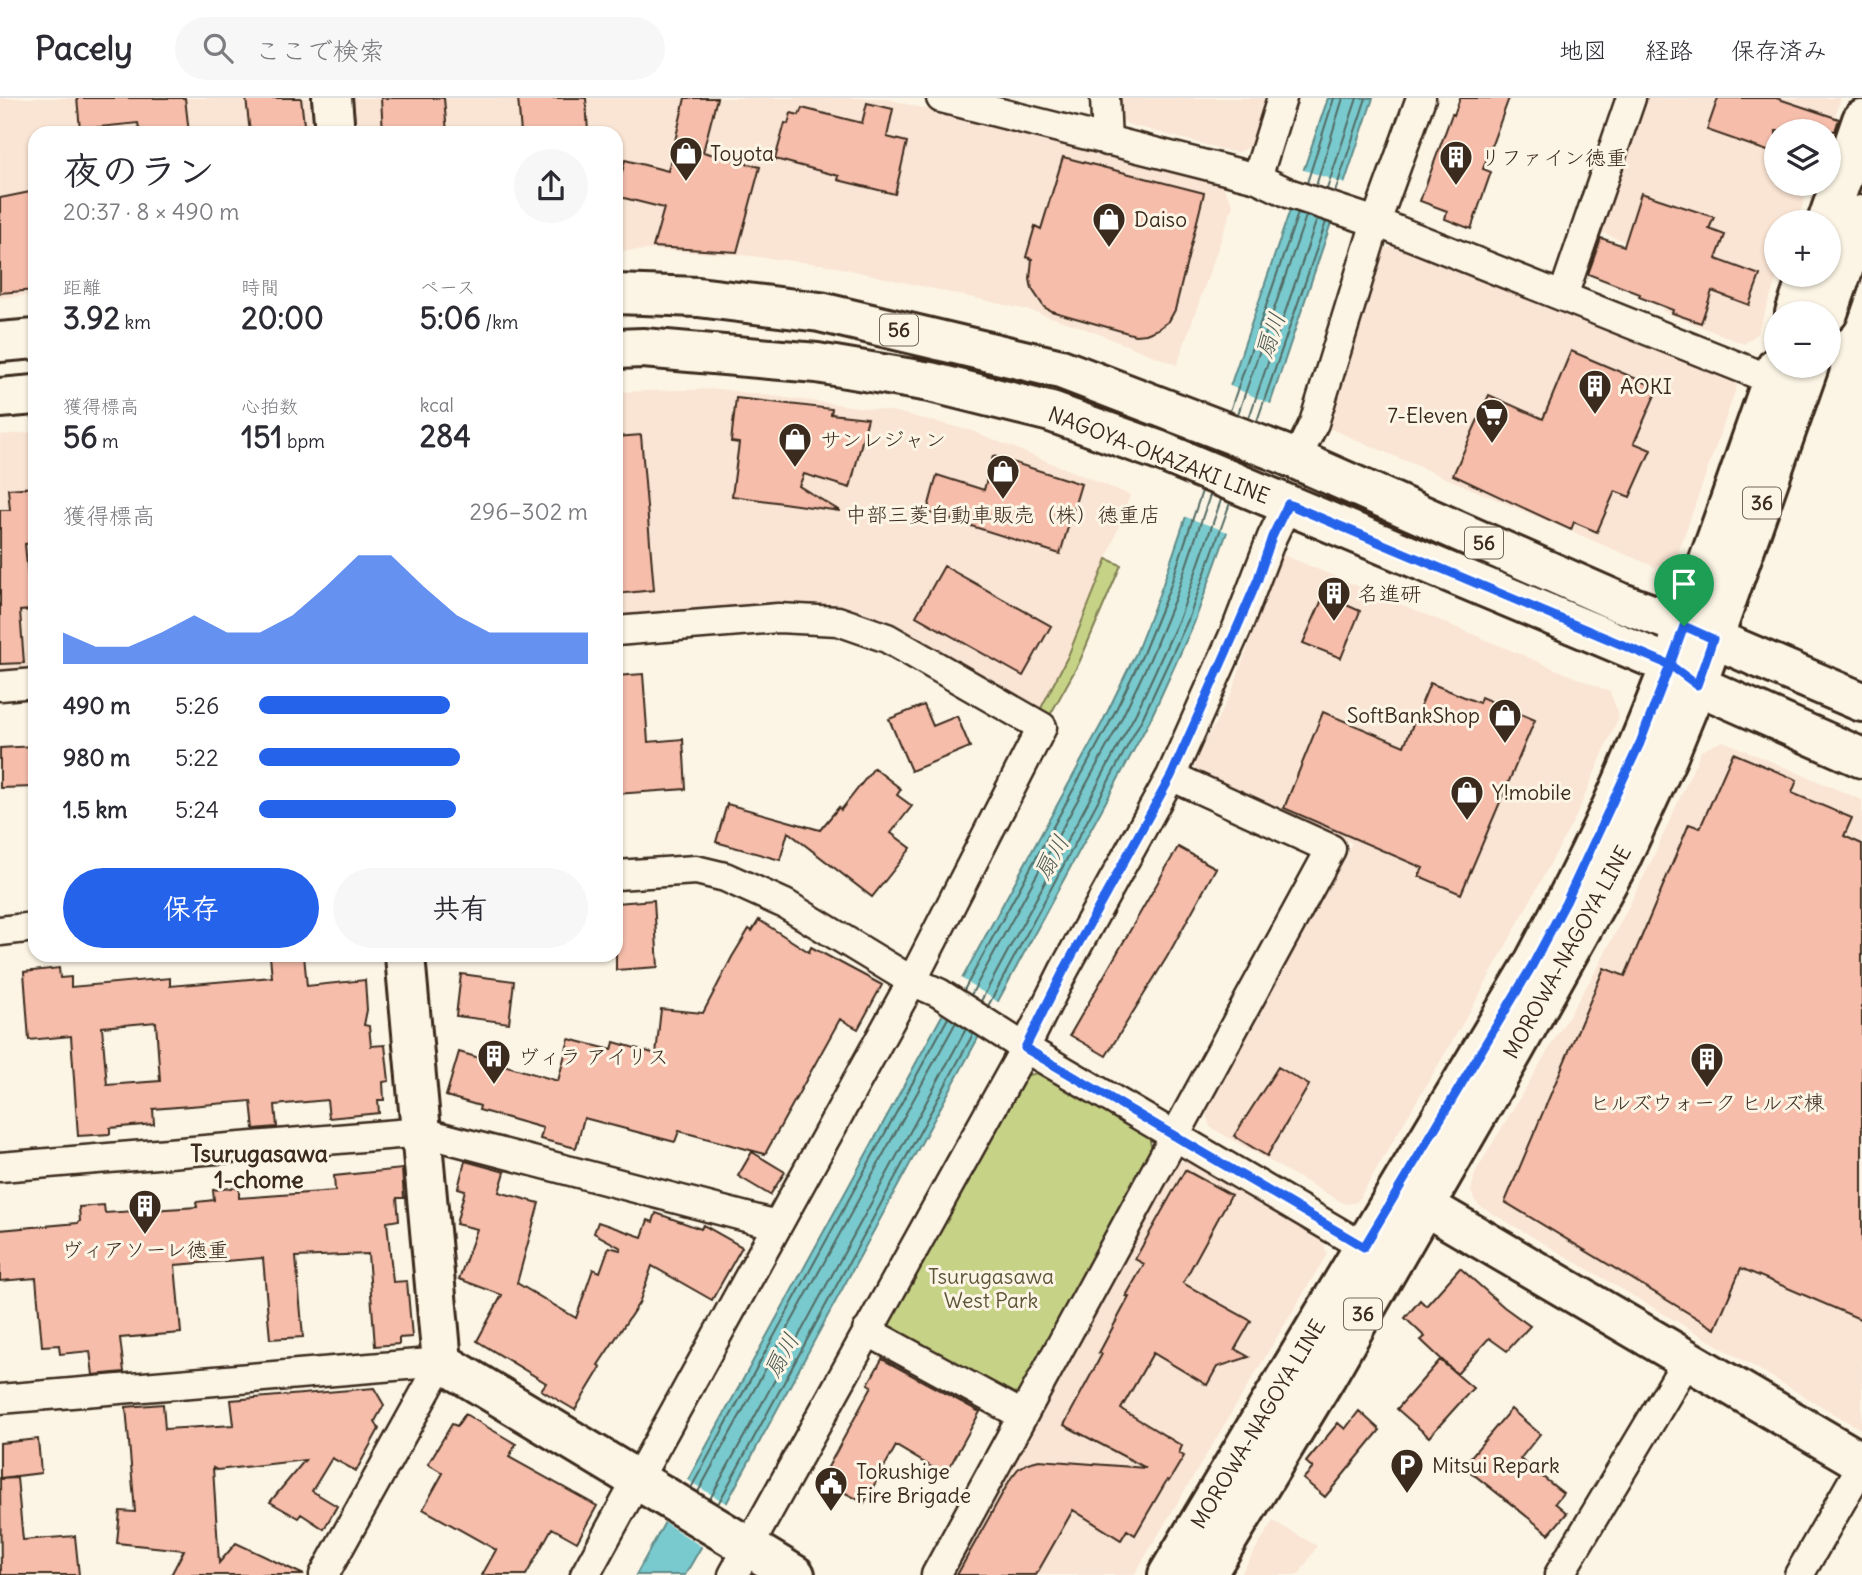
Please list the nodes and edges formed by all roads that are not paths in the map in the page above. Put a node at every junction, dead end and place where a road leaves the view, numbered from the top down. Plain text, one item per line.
1 (332, 98) edge
2 (941, 98) edge
3 (1105, 98) edge
4 (1282, 98) edge
5 (1421, 98) edge
6 (1630, 98) edge
7 (1862, 120) edge
8 (334, 126) edge
9 (1107, 141) junction
10 (1257, 178) junction
11 (1831, 210) edge
12 (1862, 215) edge
13 (1376, 222) junction
14 (623, 294) edge
15 (1563, 296) junction
16 (1832, 301) edge
17 (28, 340) edge
18 (0, 342) edge
19 (623, 349) edge
20 (1764, 369) edge
21 (1772, 378) edge
22 (1805, 378) edge
23 (28, 396) edge
24 (0, 398) edge
25 (1291, 458) junction
26 (1281, 501) junction
27 (623, 630) edge
28 (1698, 633) junction
29 (1683, 675) junction
30 (28, 684) edge
31 (0, 686) edge
32 (1862, 702) edge
33 (1862, 758) edge
34 (1171, 776) junction
35 (623, 875) edge
36 (28, 929) edge
37 (0, 931) edge
38 (406, 962) edge
39 (912, 981) junction
40 (1025, 1048) junction
41 (422, 1132) junction
42 (1177, 1136) junction
43 (0, 1167) edge
44 (1425, 1206) junction
45 (777, 1225) junction
46 (1364, 1247) junction
47 (867, 1331) junction
48 (1688, 1359) junction
49 (442, 1362) junction
50 (0, 1399) edge
51 (1022, 1415) junction
52 (1862, 1463) edge
53 (653, 1489) junction
54 (733, 1551) edge
55 (324, 1575) edge
56 (585, 1575) edge
57 (795, 1575) edge
58 (936, 1575) edge
59 (1168, 1575) edge
60 (1206, 1575) edge
61 (1559, 1575) edge
62 (1799, 1575) edge

1 - 8 main road
2 - 9 street
3 - 9 street
4 - 10 street
5 - 13 street
6 - 15 street
7 - 11 main road
9 - 10 street
10 - 13 street
12 - 16 main road
13 - 15 street
13 - 25 street
14 - 25 main road, 56
15 - 20 street
17 - 18 main road
19 - 26 main road, NAGOYA-OKAZAKI LINE / 56
21 - 28 main road, MOROWA-NAGOYA LINE / 36
22 - 28 main road, MOROWA-NAGOYA LINE / 36
23 - 24 main road
25 - 28 main road, 56
26 - 29 main road, NAGOYA-OKAZAKI LINE / 56
26 - 34 street
27 - 39 street
28 - 29 main road, MOROWA-NAGOYA LINE / 36
28 - 32 main road, 56
29 - 33 main road, NAGOYA-OKAZAKI LINE / 56
29 - 44 main road, MOROWA-NAGOYA LINE / 36
29 - 46 main road, MOROWA-NAGOYA LINE / 36
30 - 31 street
34 - 40 street
34 - 42 street
35 - 39 street
36 - 37 street
38 - 41 main road
39 - 40 street
39 - 45 street
40 - 42 street
40 - 47 street
41 - 43 street
41 - 45 street
41 - 49 main road
42 - 46 street
42 - 51 street
44 - 48 main road
44 - 60 main road, MOROWA-NAGOYA LINE / 36
45 - 53 street
46 - 59 main road, MOROWA-NAGOYA LINE / 36
47 - 51 street
47 - 54 street
48 - 52 main road
48 - 61 street
49 - 50 street
49 - 53 main road
49 - 55 street
51 - 58 street
52 - 62 street
53 - 54 main road
53 - 56 street
54 - 57 main road

